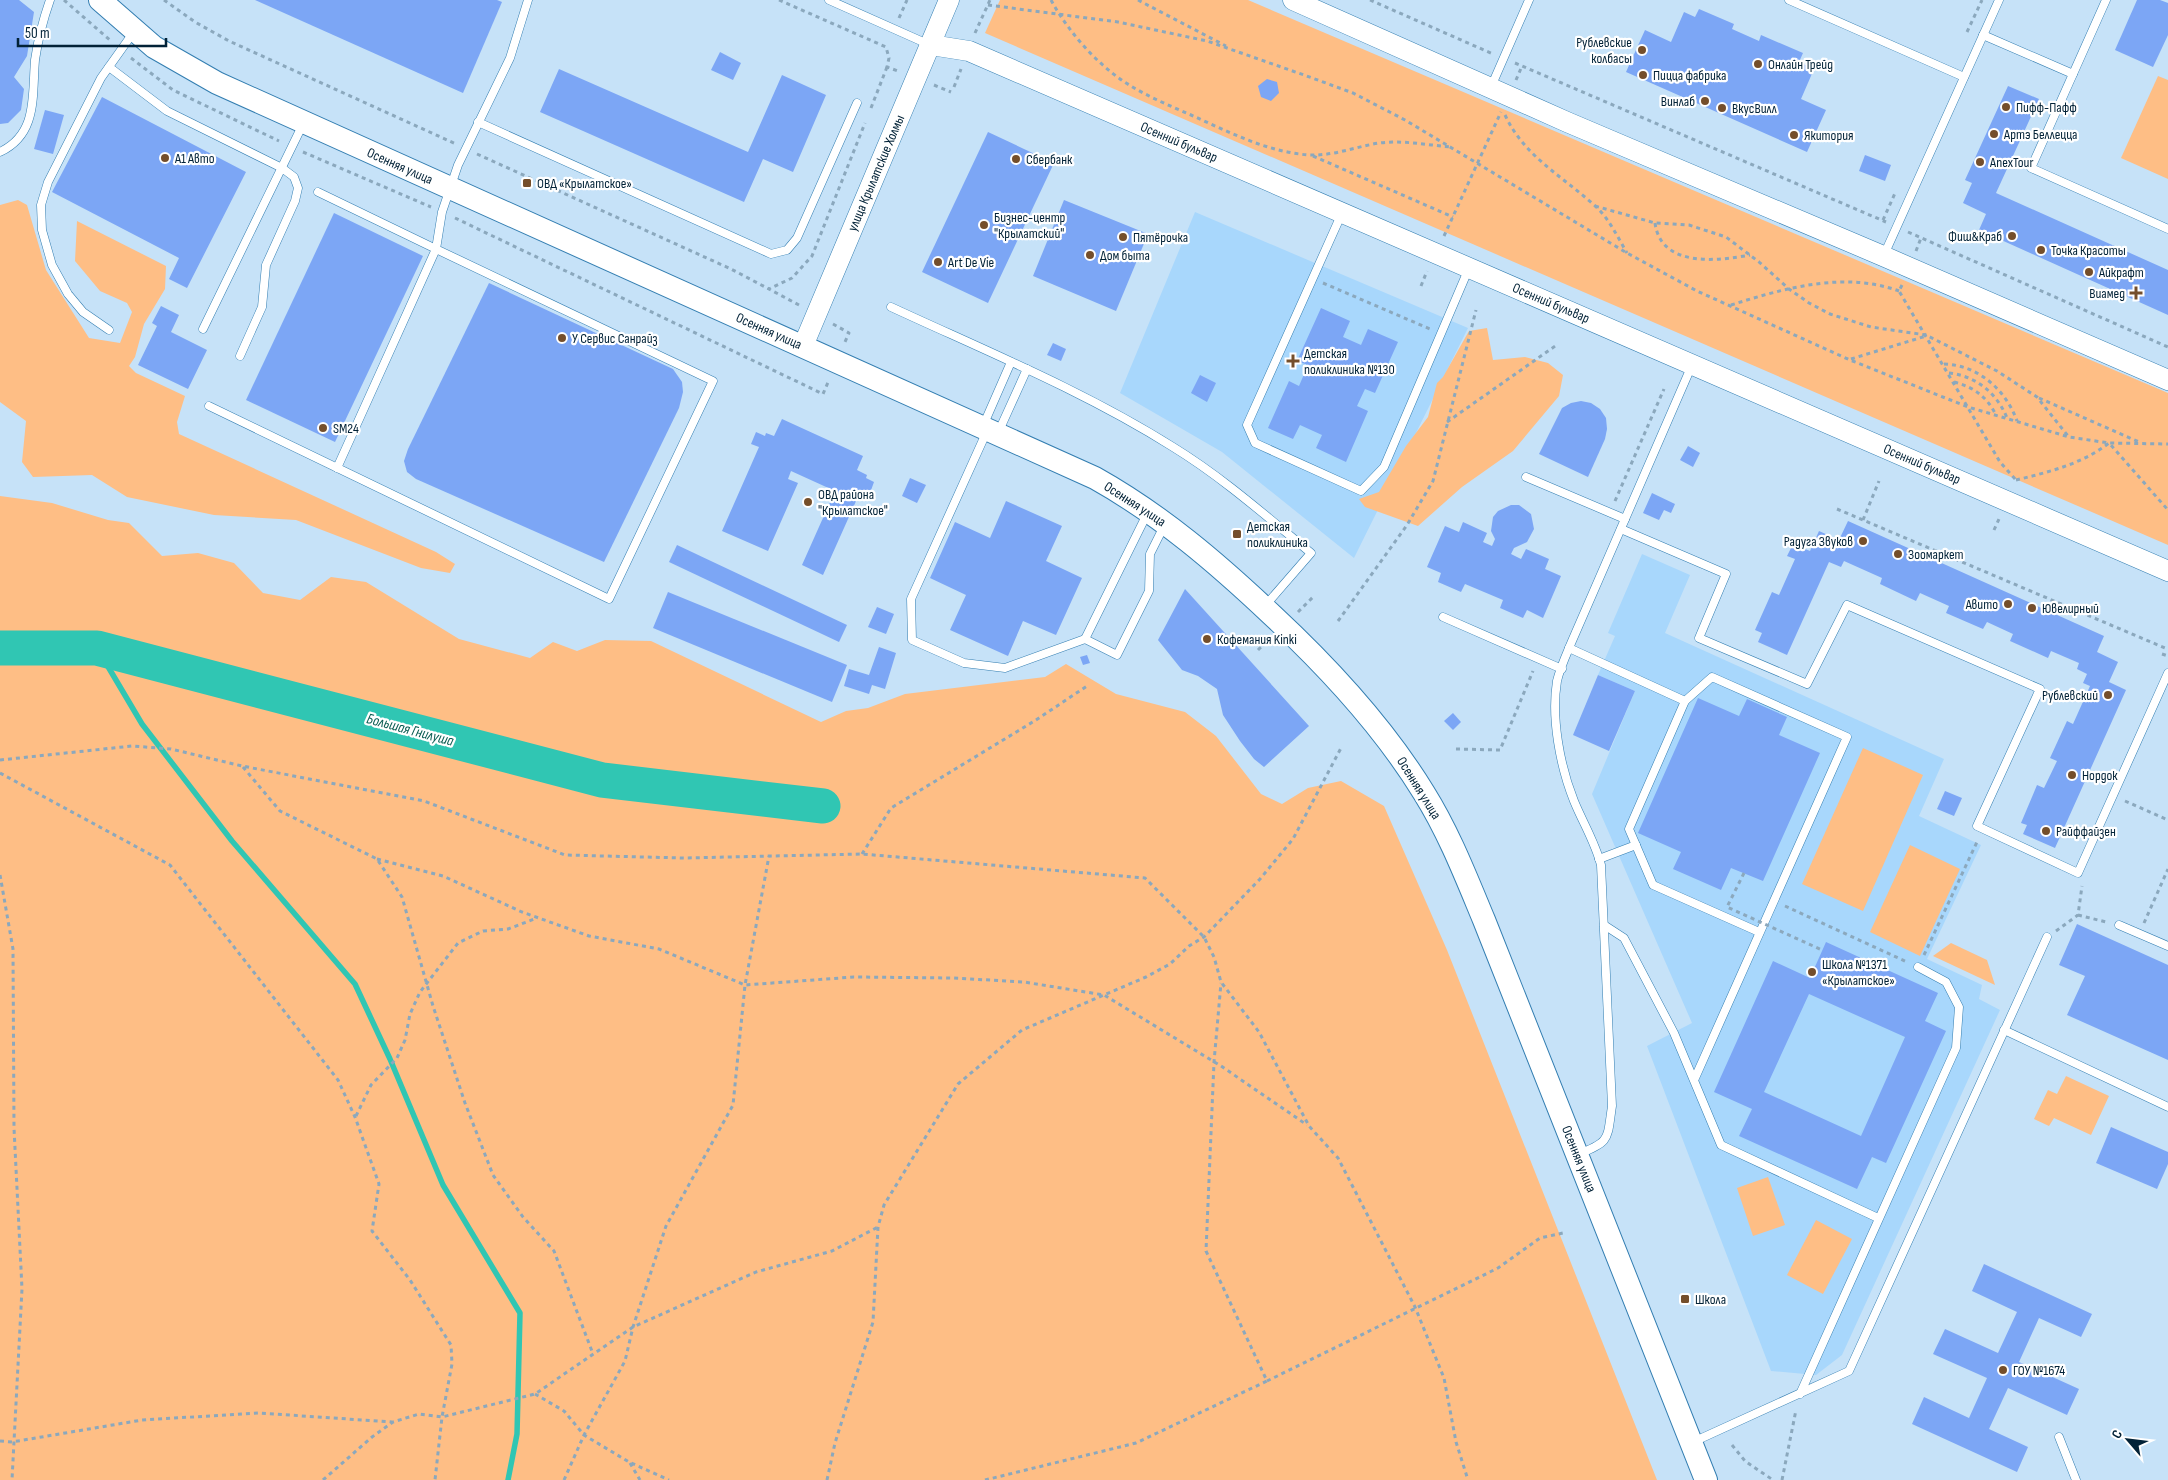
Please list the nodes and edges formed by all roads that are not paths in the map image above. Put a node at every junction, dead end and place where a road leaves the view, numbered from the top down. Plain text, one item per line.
1 (50, 0) edge
2 (100, 0) edge
3 (528, 0) edge
4 (829, 0) edge
5 (949, 0) edge
6 (1293, 0) edge
7 (1529, 0) edge
8 (1789, 0) edge
9 (1999, 0) edge
10 (2106, 0) edge
11 (846, 3) edge
12 (134, 32) junction
13 (1983, 35) junction
14 (931, 45) junction
15 (109, 66) junction
16 (2073, 74) junction
17 (1964, 77) junction
18 (1490, 88) junction
19 (857, 104) dead end
20 (304, 122) junction
21 (478, 122) junction
22 (0, 152) edge
23 (282, 168) junction
24 (450, 188) junction
25 (318, 192) dead end
26 (1342, 213) junction
27 (2168, 228) edge
28 (436, 249) junction
29 (1883, 256) junction
30 (1470, 268) junction
31 (891, 307) dead end
32 (203, 329) dead end
33 (109, 330) dead end
34 (803, 346) junction
35 (240, 356) dead end
36 (1012, 362) junction
37 (1692, 364) junction
38 (1027, 369) junction
39 (2168, 380) edge
40 (209, 406) dead end
41 (990, 429) junction
42 (337, 468) junction
43 (1526, 477) dead end
44 (1157, 517) junction
45 (1626, 519) junction
46 (1621, 529) junction
47 (2168, 571) edge
48 (1264, 607) junction
49 (1443, 617) dead end
50 (1085, 639) junction
51 (1569, 648) junction
52 (1562, 669) junction
53 (2168, 673) edge
54 (1685, 700) junction
55 (1636, 845) junction
56 (1600, 859) junction
57 (1604, 925) junction
58 (2119, 925) road end
59 (1759, 932) junction
60 (2047, 937) road end
61 (2168, 946) edge
62 (1918, 967) road end
63 (2004, 1030) junction
64 (1694, 1078) junction
65 (2168, 1107) edge
66 (1576, 1155) junction
67 (1878, 1218) junction
68 (1800, 1394) junction
69 (2059, 1438) dead end
70 (1692, 1443) junction
71 (1706, 1480) edge
72 (2076, 1480) edge

1 - 22 lane
2 - 12 main road, Осенняя улица
3 - 21 lane
4 - 11 lane
5 - 14 street, улица Крылатские Холмы
6 - 18 street
7 - 18 lane
8 - 17 lane
9 - 13 lane
10 - 16 lane
11 - 14 lane
12 - 15 lane
12 - 20 main road, Осенняя улица
13 - 16 lane
13 - 17 lane
14 - 26 street, Осенний бульвар
14 - 34 street, улица Крылатские Холмы
15 - 23 lane
15 - 33 lane
16 - 27 lane
17 - 29 lane
18 - 29 street
19 - 21 lane
20 - 23 lane
20 - 24 main road, Осенняя улица
21 - 24 lane
23 - 32 lane
23 - 35 lane
24 - 28 lane
24 - 34 main road, Осенняя улица
25 - 28 lane
26 - 30 street, Осенний бульвар
26 - 30 lane
28 - 42 lane
28 - 42 lane
29 - 39 street
30 - 37 street, Осенний бульвар
31 - 36 lane
34 - 41 main road, Осенняя улица
36 - 38 lane
36 - 41 lane
37 - 45 lane
37 - 47 street, Осенний бульвар
38 - 41 lane
38 - 48 lane
40 - 42 lane
41 - 44 main road, Осенняя улица
41 - 50 lane
43 - 45 lane
44 - 48 main road, Осенняя улица
44 - 50 lane
44 - 50 lane
45 - 46 lane
46 - 51 lane
46 - 53 lane
48 - 66 main road, Осенняя улица
49 - 52 lane
51 - 52 lane
51 - 54 lane
52 - 56 lane
54 - 55 lane
54 - 59 lane
55 - 56 lane
55 - 59 lane
56 - 57 lane
57 - 64 lane
57 - 66 lane
58 - 61 lane
59 - 64 lane
60 - 63 lane
62 - 67 lane
63 - 65 lane
63 - 68 lane
64 - 67 lane
66 - 70 main road, Осенняя улица
67 - 68 lane
68 - 70 lane
69 - 72 lane
70 - 71 main road, Осенняя улица

